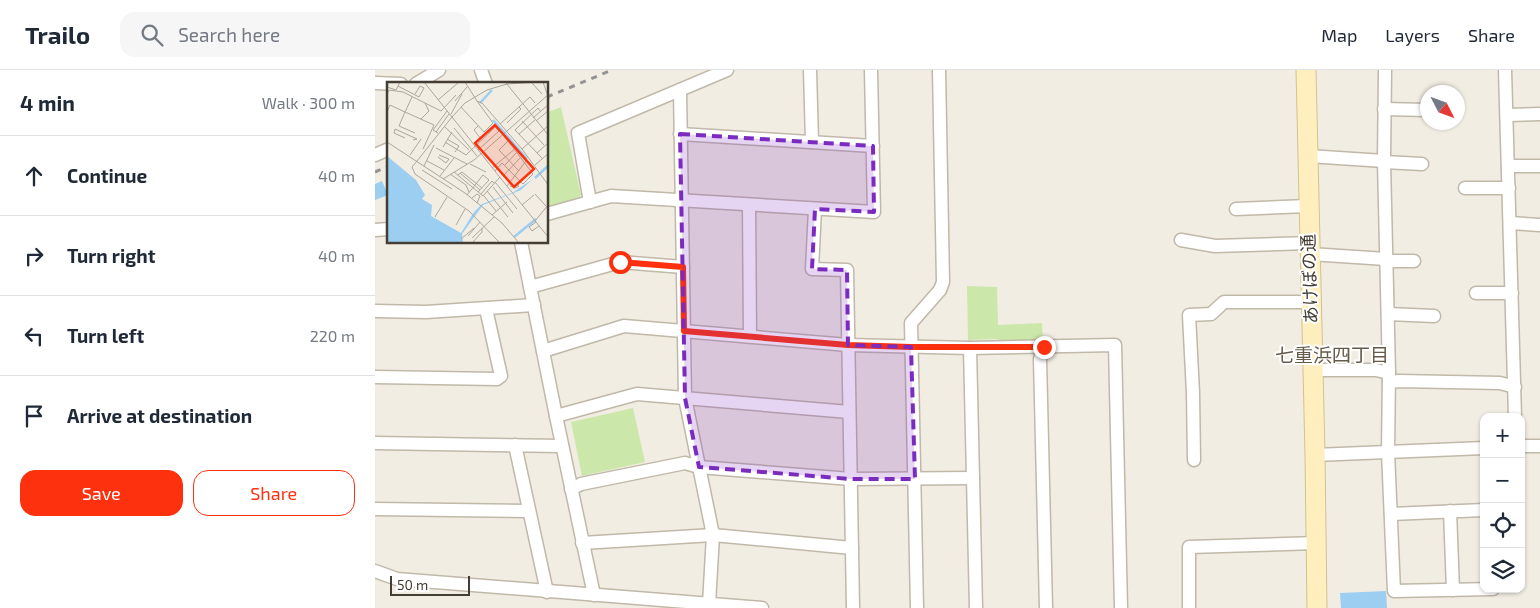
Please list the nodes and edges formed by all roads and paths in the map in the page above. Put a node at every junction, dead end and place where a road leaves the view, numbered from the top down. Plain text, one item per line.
1 (439, 70) edge
2 (481, 70) edge
3 (727, 70) edge
4 (810, 70) edge
5 (871, 70) edge
6 (939, 70) edge
7 (1306, 70) edge
8 (1385, 70) edge
9 (1505, 70) edge
10 (419, 82) edge
11 (486, 82) edge
12 (680, 90) junction
13 (1384, 109) junction
14 (1420, 110) edge
15 (1540, 114) edge
16 (1507, 115) junction
17 (680, 134) junction
18 (812, 142) junction
19 (873, 146) junction
20 (387, 150) edge
21 (375, 155) edge
22 (1307, 156) junction
23 (1384, 161) junction
24 (1422, 164) dead end
25 (1508, 166) junction
26 (1540, 166) edge
27 (1465, 188) dead end
28 (1509, 188) junction
29 (682, 200) junction
30 (590, 202) junction
31 (749, 205) junction
32 (1308, 206) junction
33 (815, 209) junction
34 (1236, 209) dead end
35 (549, 213) edge
36 (1510, 223) junction
37 (1540, 225) edge
38 (1181, 240) dead end
39 (521, 244) edge
40 (1309, 249) junction
41 (1386, 261) junction
42 (1415, 261) dead end
43 (683, 267) junction
44 (530, 287) junction
45 (1512, 293) junction
46 (1476, 294) dead end
47 (1311, 302) junction
48 (534, 305) junction
49 (486, 308) junction
50 (375, 311) edge
51 (1388, 314) junction
52 (1434, 316) dead end
53 (684, 331) junction
54 (750, 336) junction
55 (848, 345) junction
56 (911, 347) junction
57 (1044, 347) junction
58 (970, 348) junction
59 (543, 352) junction
60 (1313, 370) junction
61 (375, 377) edge
62 (1389, 378) junction
63 (1515, 387) junction
64 (685, 398) junction
65 (849, 412) junction
66 (1515, 413) edge
67 (556, 416) junction
68 (375, 443) edge
69 (515, 445) junction
70 (562, 446) junction
71 (1525, 446) edge
72 (1540, 446) edge
73 (1480, 448) edge
74 (1388, 452) junction
75 (1315, 455) junction
76 (1195, 460) dead end
77 (699, 468) junction
78 (973, 478) junction
79 (851, 479) junction
80 (915, 479) junction
81 (571, 489) junction
82 (375, 509) edge
83 (1480, 510) edge
84 (529, 511) junction
85 (1450, 511) junction
86 (1391, 514) junction
87 (713, 535) junction
88 (582, 543) junction
89 (1316, 543) junction
90 (852, 548) junction
91 (375, 571) edge
92 (1480, 589) edge
93 (1453, 590) junction
94 (547, 592) junction
95 (589, 595) junction
96 (709, 604) junction
97 (583, 608) edge
98 (762, 608) edge
99 (853, 608) edge
100 (917, 608) edge
101 (975, 608) edge
102 (1046, 608) edge
103 (1121, 608) edge
104 (1189, 608) edge
105 (1317, 608) edge

1 - 10 street
2 - 11 street
3 - 12 street
4 - 18 street
5 - 19 street
6 - 56 street
7 - 22 street, あけぼの通
8 - 13 street
9 - 16 street
12 - 17 street
12 - 30 street
13 - 14 street
13 - 23 street
15 - 16 street
16 - 25 street
17 - 18 street
17 - 29 street
18 - 19 street
19 - 33 street
20 - 21 street
22 - 23 street
22 - 32 street, あけぼの通
23 - 24 street
23 - 41 street
25 - 26 street
25 - 28 street
27 - 28 street
28 - 36 street
29 - 30 street
29 - 31 street
29 - 43 street
30 - 35 street
31 - 33 street
31 - 54 street
32 - 34 street
32 - 40 street, あけぼの通
33 - 55 street
36 - 37 street
36 - 45 street
38 - 40 street
39 - 44 street
40 - 41 street
40 - 47 street, あけぼの通
41 - 42 street
41 - 51 street
43 - 44 street
43 - 53 street
44 - 48 street
45 - 46 street
45 - 63 street
47 - 60 street, あけぼの通
47 - 76 street
48 - 49 street
48 - 59 street
49 - 50 street
49 - 61 street
51 - 52 street
51 - 62 street
53 - 54 street
53 - 59 street
53 - 64 street
54 - 55 street
55 - 56 street
55 - 65 street
56 - 58 street
56 - 80 street
57 - 58 street
57 - 102 street
57 - 103 street
58 - 78 street
59 - 67 street
60 - 62 street
60 - 75 street, あけぼの通
62 - 63 street
62 - 74 street
63 - 66 street
64 - 65 street
64 - 67 street
64 - 77 street
65 - 79 street
67 - 70 street
68 - 69 street
69 - 70 street
69 - 84 street
70 - 81 street
71 - 72 street
73 - 74 street
74 - 75 street
74 - 86 street
75 - 89 street, あけぼの通
77 - 79 street
77 - 81 street
77 - 87 street
78 - 80 street
78 - 101 street
79 - 80 street
79 - 90 street
80 - 100 street
81 - 88 street
82 - 84 street
83 - 85 street
84 - 94 street
85 - 86 street
85 - 93 street
86 - 93 street
87 - 88 street
87 - 90 street
87 - 96 street
88 - 95 street
89 - 104 street
89 - 105 street, あけぼの通
90 - 99 street
91 - 94 street
92 - 93 street
94 - 95 street
95 - 96 street
95 - 97 street
96 - 98 street

